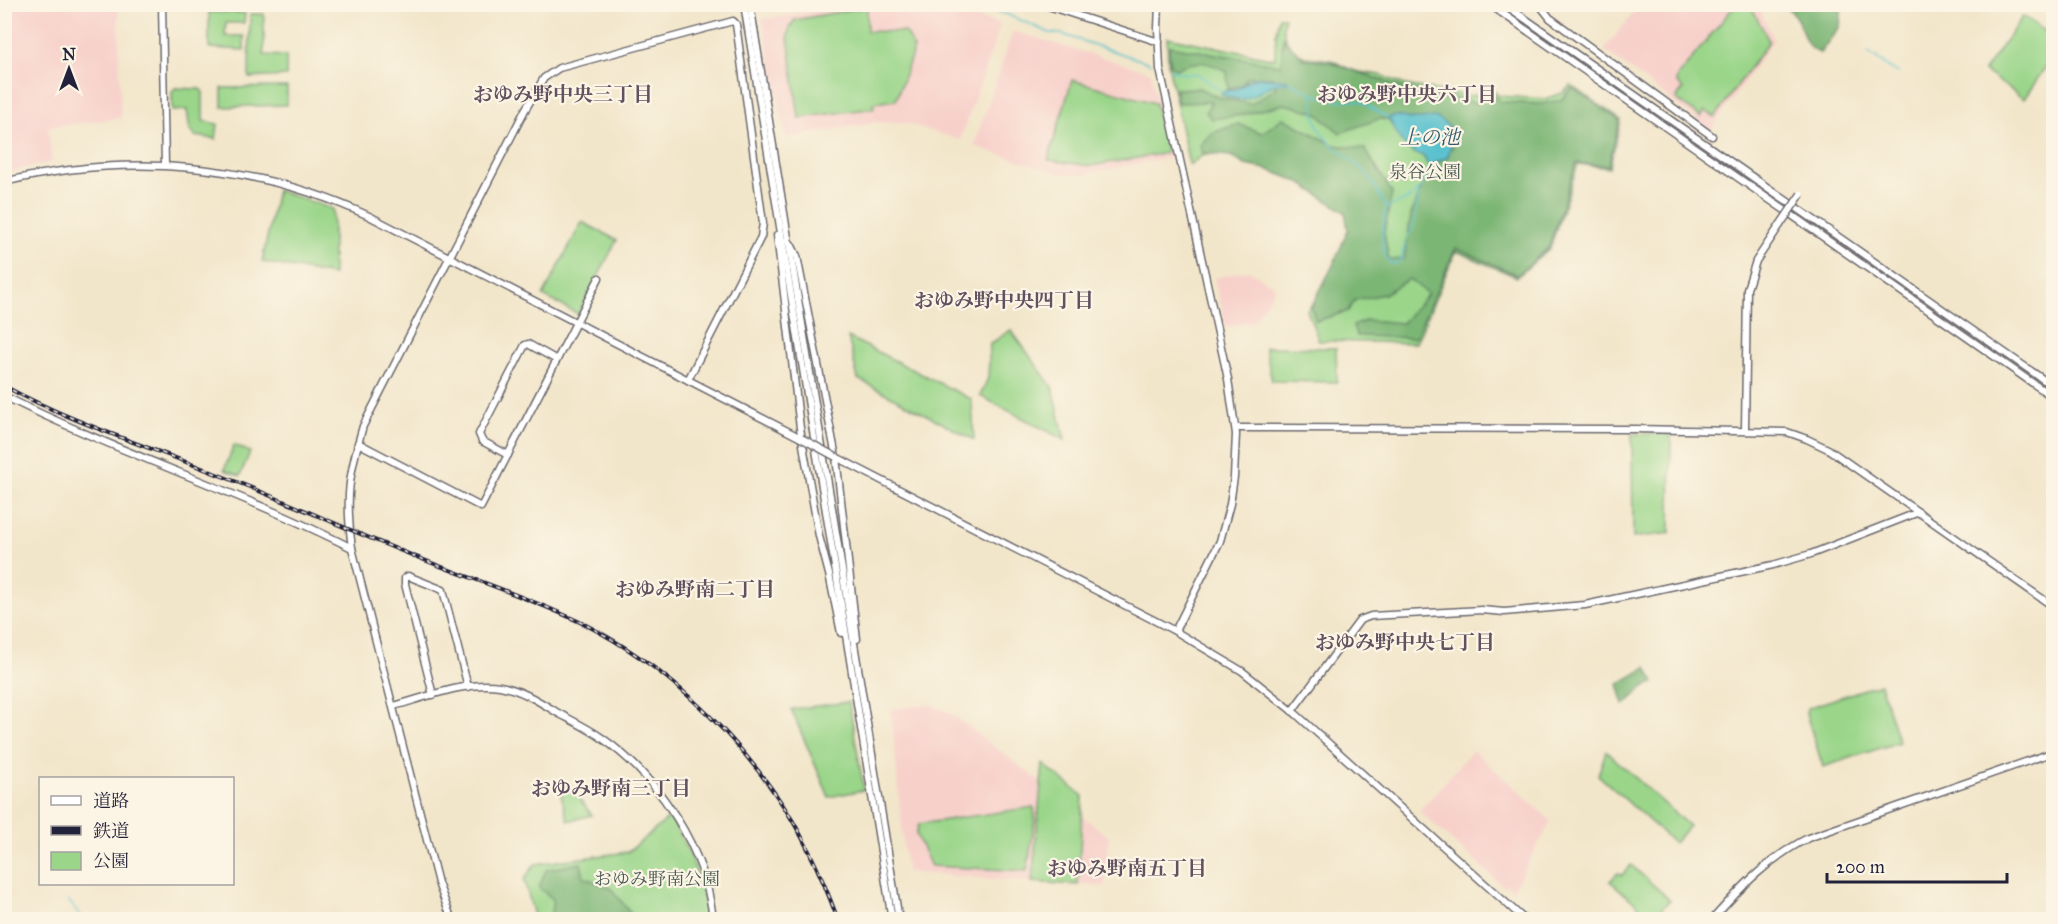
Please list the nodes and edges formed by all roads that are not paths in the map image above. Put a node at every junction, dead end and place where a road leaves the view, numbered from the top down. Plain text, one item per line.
1 (162, 4) edge
2 (744, 4) edge
3 (750, 4) edge
4 (1042, 4) edge
5 (1159, 4) edge
6 (1489, 4) edge
7 (1504, 4) edge
8 (1539, 4) edge
9 (1158, 42) junction
10 (1712, 136) dead end
11 (165, 165) junction
12 (4, 182) edge
13 (1801, 194) dead end
14 (777, 210) junction
15 (788, 235) junction
16 (451, 257) junction
17 (599, 278) dead end
18 (576, 323) junction
19 (557, 360) junction
20 (688, 380) junction
21 (2054, 387) edge
22 (4, 396) edge
23 (2054, 398) edge
24 (1236, 428) junction
25 (1744, 430) junction
26 (801, 438) junction
27 (358, 443) junction
28 (508, 455) junction
29 (836, 458) junction
30 (1919, 512) junction
31 (352, 548) junction
32 (2054, 607) edge
33 (1174, 631) junction
34 (856, 656) junction
35 (849, 659) junction
36 (468, 687) junction
37 (433, 696) junction
38 (394, 706) junction
39 (1292, 711) junction
40 (2054, 752) edge
41 (452, 920) edge
42 (714, 920) edge
43 (892, 920) edge
44 (899, 920) edge
45 (1525, 920) edge
46 (1712, 920) edge

1 - 11 street
2 - 14 street
3 - 15 street
4 - 9 street
5 - 9 street
6 - 23 street
7 - 21 street
8 - 10 street
9 - 24 street
11 - 12 street
11 - 16 street
13 - 25 street, bridge
14 - 26 street
14 - 35 street
15 - 29 street
15 - 34 street
16 - 18 street
16 - 20 street
16 - 27 street
17 - 18 street
18 - 19 street
18 - 20 street
19 - 28 street
19 - 28 street
20 - 26 street
22 - 31 street
24 - 25 street
24 - 33 street
25 - 30 street
26 - 29 street, bridge
26 - 35 street
27 - 28 street
27 - 31 street
29 - 33 street
29 - 34 street
30 - 32 street
30 - 39 street
31 - 38 street
33 - 39 street
34 - 44 street
35 - 43 street
36 - 37 street
36 - 37 street
36 - 42 street
37 - 38 street
38 - 41 street
39 - 45 street
40 - 46 street

